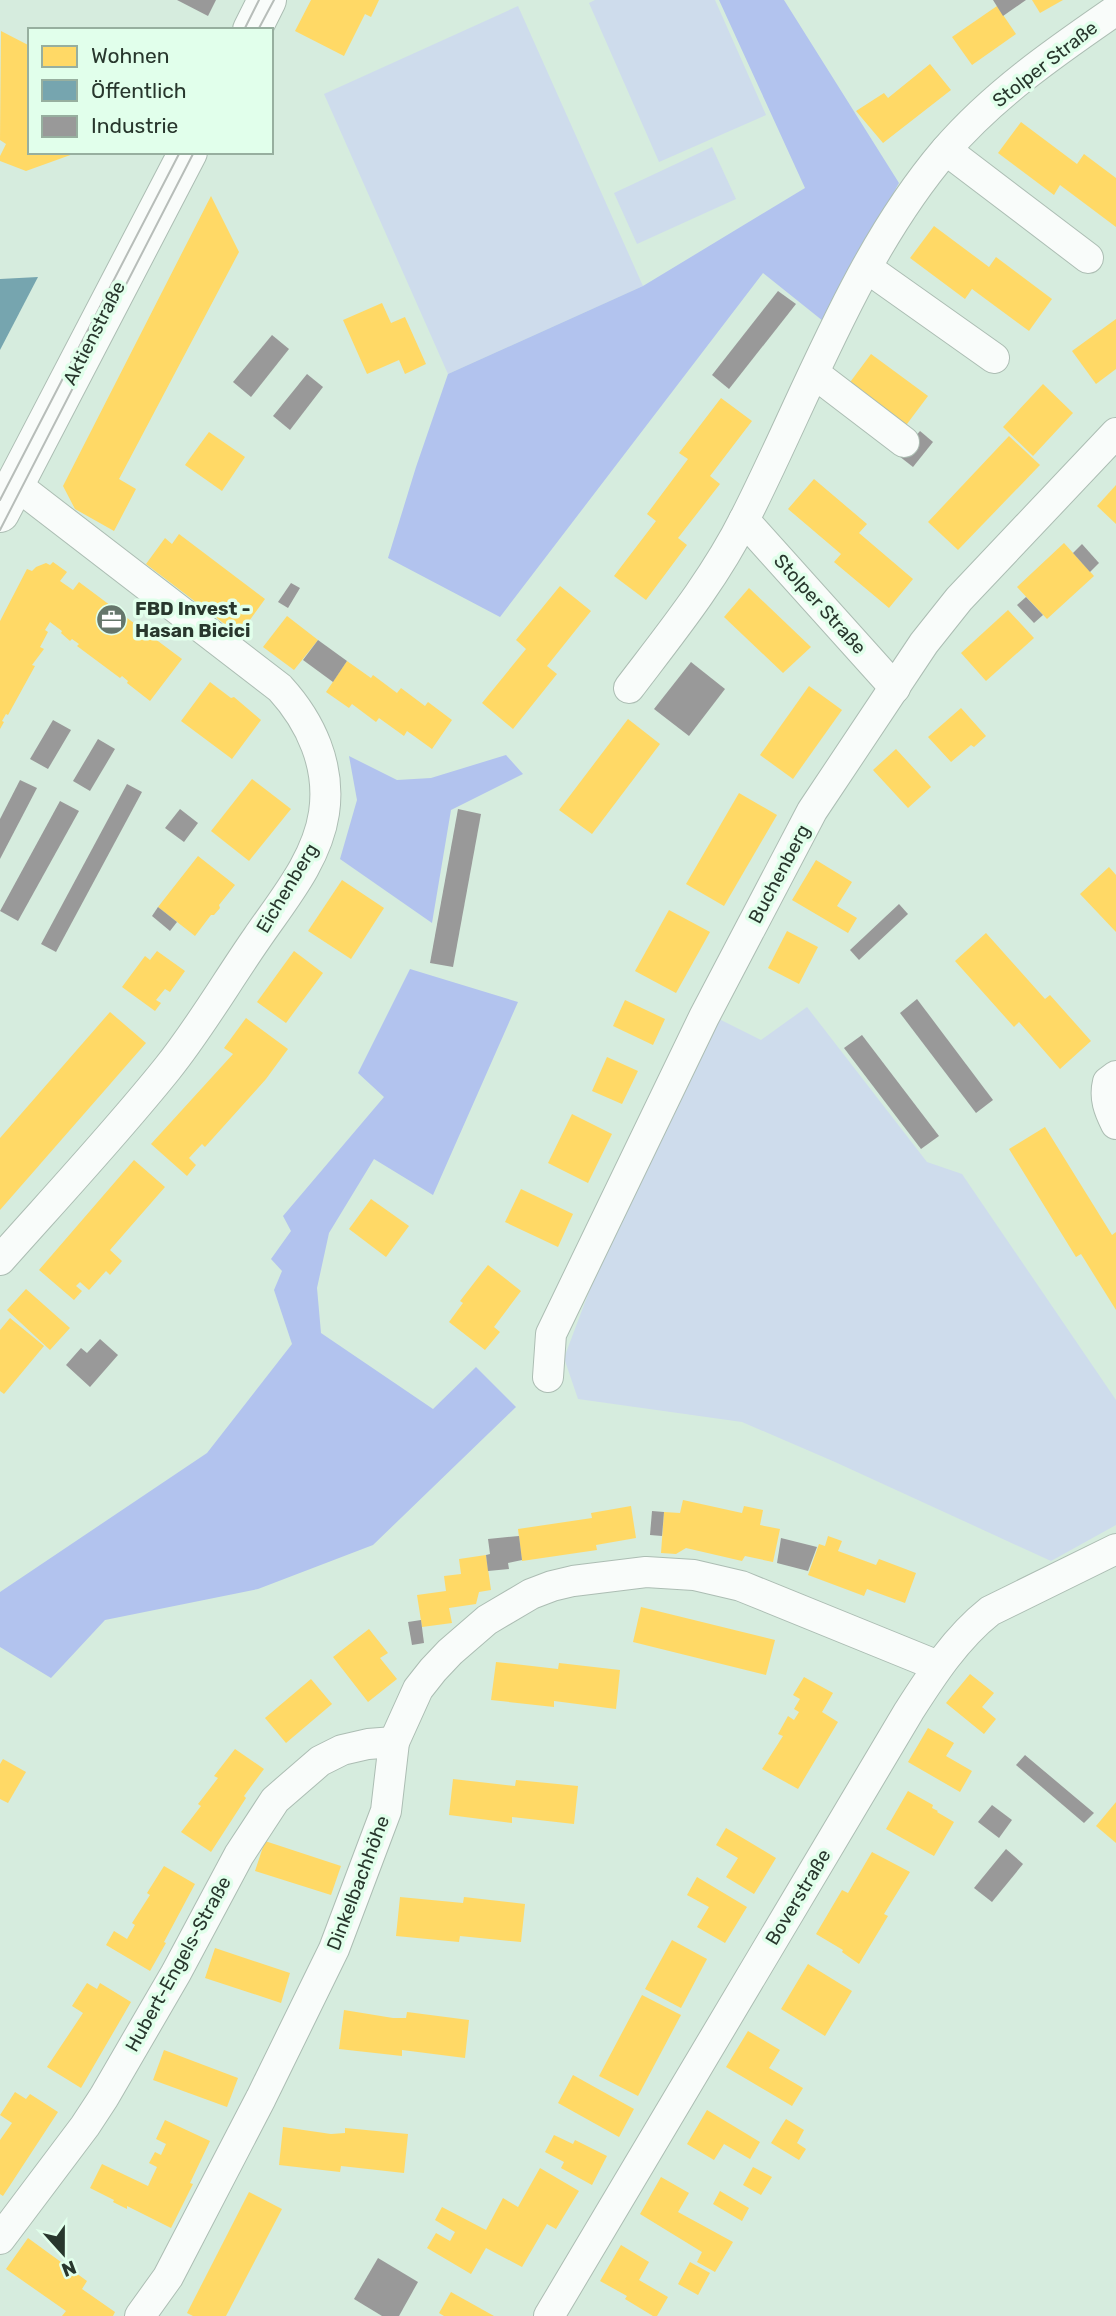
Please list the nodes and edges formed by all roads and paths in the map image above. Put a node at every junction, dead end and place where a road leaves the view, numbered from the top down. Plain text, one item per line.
1 (267, 0) edge
2 (1116, 10) edge
3 (252, 28) edge
4 (946, 150) junction
5 (187, 154) edge
6 (1088, 258) dead end
7 (867, 268) junction
8 (994, 358) dead end
9 (815, 374) junction
10 (1116, 433) edge
11 (904, 442) dead end
12 (7, 498) edge
13 (746, 516) junction
14 (628, 688) dead end
15 (895, 688) junction
16 (1116, 1076) edge
17 (1116, 1125) edge
18 (0, 1260) edge
19 (548, 1377) dead end
20 (1116, 1549) edge
21 (938, 1667) junction
22 (394, 1742) junction
23 (0, 2239) edge
24 (140, 2316) edge
25 (549, 2316) edge

1 - 3 main road
2 - 4 street, Stolper Straße
4 - 6 street
4 - 7 street, Stolper Straße
5 - 12 main road, Aktienstraße
7 - 8 street
7 - 9 street, Stolper Straße
9 - 11 street
9 - 13 street, Stolper Straße
10 - 15 street, Buchenberg
12 - 18 street, Eichenberg
13 - 14 street, Stolper Straße
13 - 15 street, Stolper Straße
15 - 19 street, Buchenberg
16 - 17 street
20 - 21 street, Boverstraße
21 - 22 street, Dinkelbachhöhe
21 - 25 street, Boverstraße
22 - 23 street, Hubert-Engels-Straße
22 - 24 street, Dinkelbachhöhe

